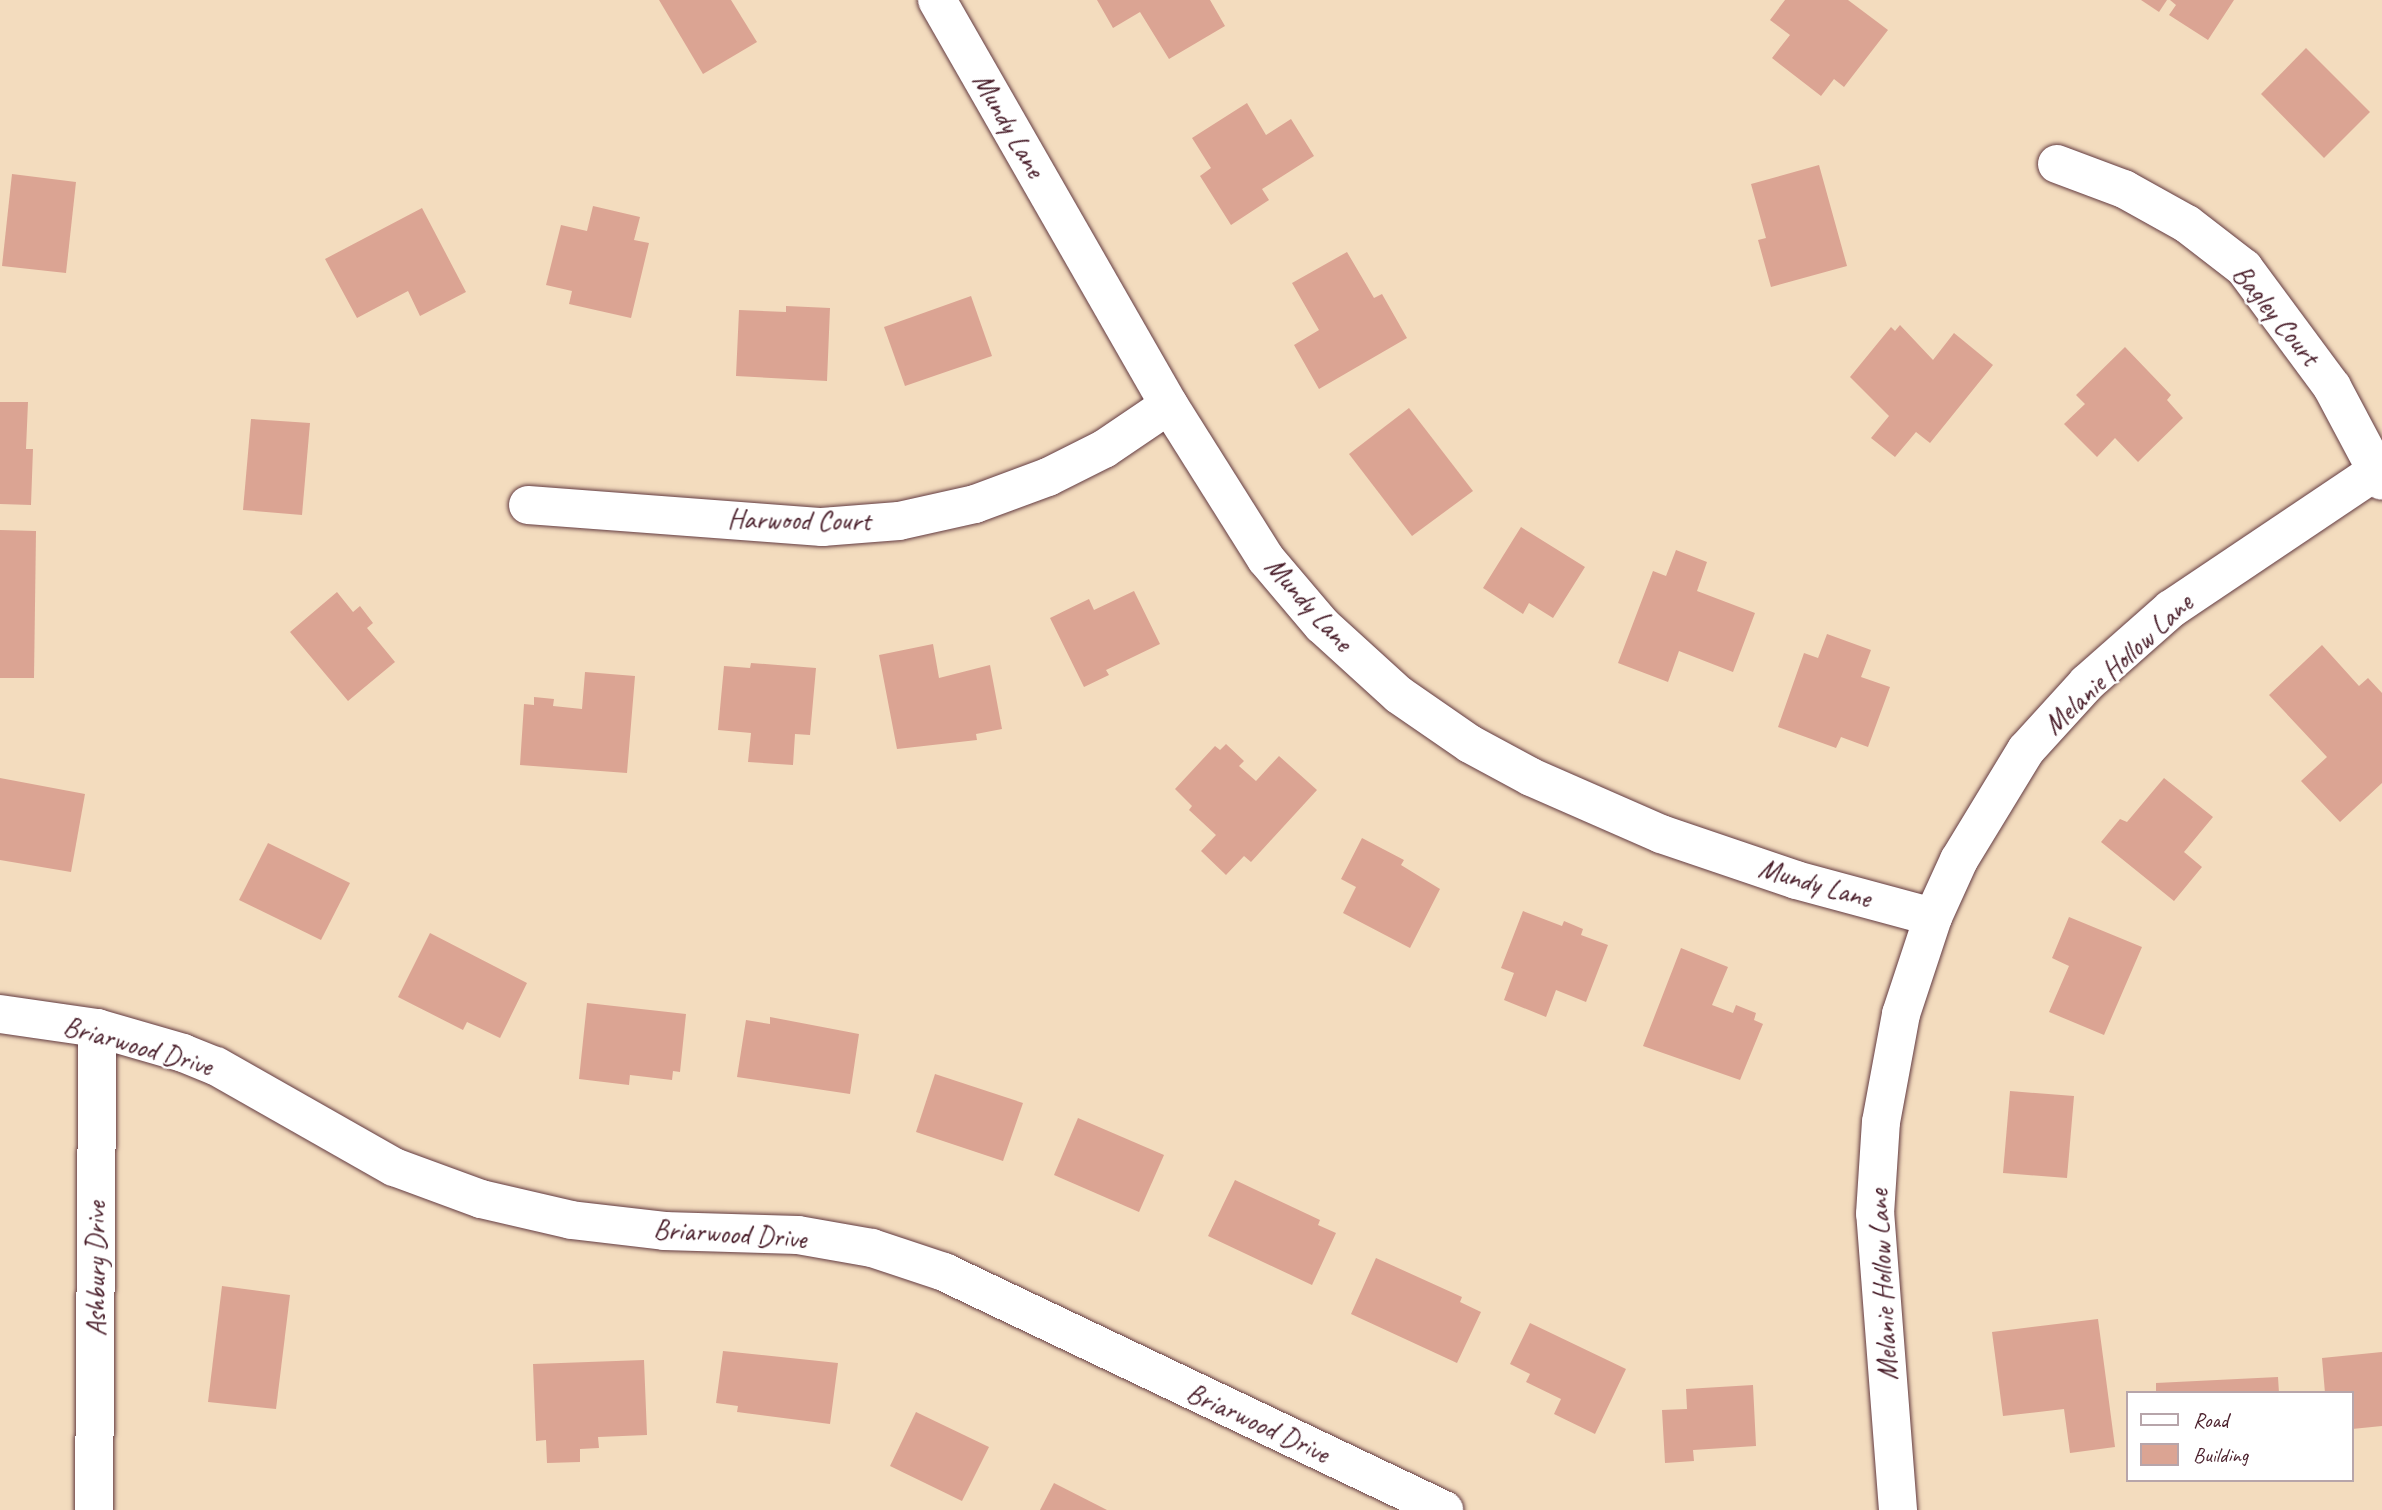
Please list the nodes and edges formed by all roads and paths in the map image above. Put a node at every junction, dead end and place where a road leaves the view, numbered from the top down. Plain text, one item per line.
1 (937, 0) edge
2 (2057, 164) dead end
3 (1169, 405) junction
4 (2380, 473) edge
5 (528, 505) dead end
6 (1933, 917) junction
7 (0, 1014) edge
8 (97, 1028) junction
9 (94, 1510) edge
10 (1444, 1510) edge
11 (1898, 1510) edge

1 - 3 street, Mundy Lane
2 - 4 street, Bagley Court
3 - 5 street, Harwood Court
3 - 6 street, Mundy Lane
4 - 6 street, Melanie Hollow Lane
6 - 11 street, Melanie Hollow Lane
7 - 8 street, Briarwood Drive
8 - 9 street, Ashbury Drive
8 - 10 street, Briarwood Drive

